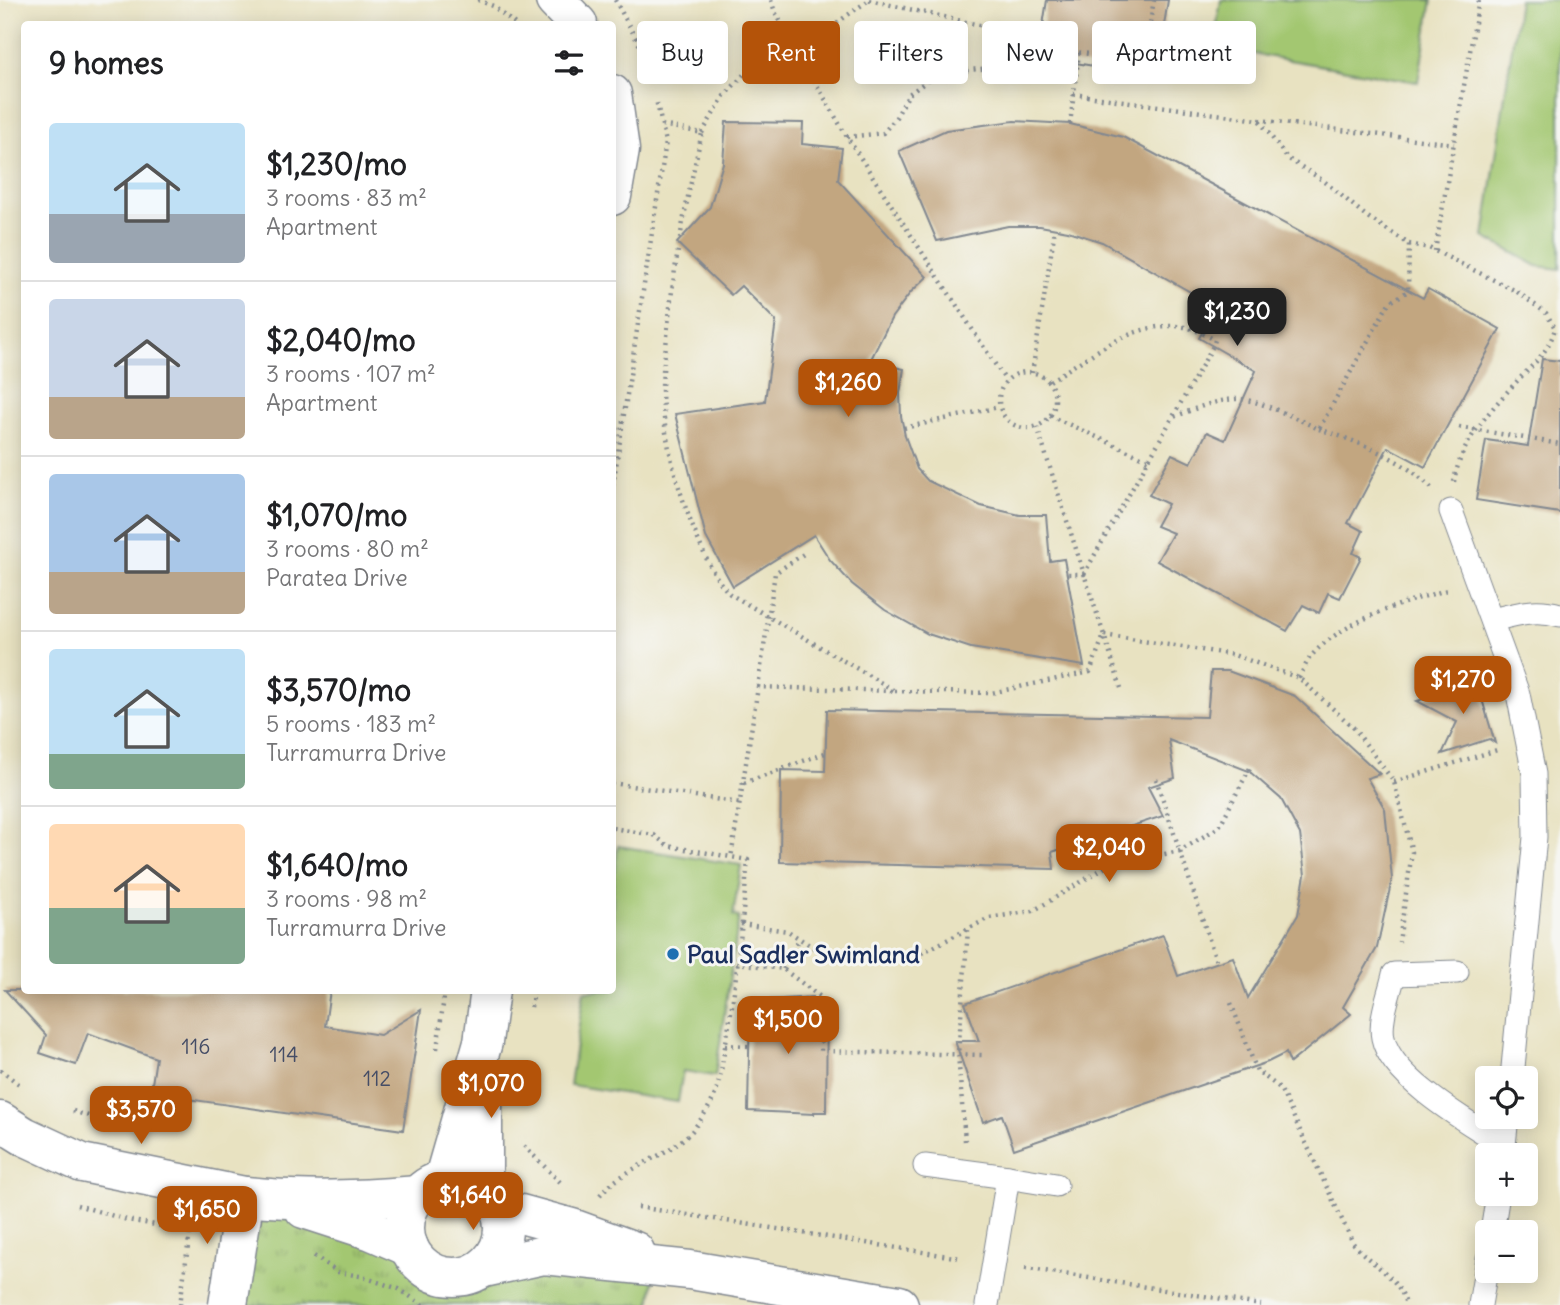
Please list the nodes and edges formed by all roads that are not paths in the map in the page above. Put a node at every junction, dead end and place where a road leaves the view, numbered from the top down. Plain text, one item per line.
1 (555, 0) edge
2 (575, 21) edge
3 (616, 122) edge
4 (616, 173) edge
5 (1451, 511) road end
6 (1560, 615) edge
7 (1492, 621) junction
8 (1457, 972) dead end
9 (490, 994) edge
10 (482, 1042) junction
11 (1513, 1066) edge
12 (0, 1121) edge
13 (1493, 1143) edge
14 (925, 1166) dead end
15 (1008, 1177) junction
16 (1056, 1185) dead end
17 (430, 1188) junction
18 (259, 1198) junction
19 (491, 1198) junction
20 (408, 1247) junction
21 (484, 1268) junction
22 (690, 1270) junction
23 (1484, 1283) edge
24 (228, 1305) edge
25 (899, 1305) edge
26 (987, 1305) edge
27 (1480, 1305) edge

1 - 2 street
3 - 4 street
5 - 7 lane
6 - 7 lane
7 - 11 lane
8 - 13 lane
9 - 10 street
10 - 17 street
10 - 19 street
12 - 18 street
14 - 15 lane
15 - 16 lane
15 - 26 lane
17 - 18 street
17 - 19 street
17 - 20 street
18 - 20 street
18 - 24 street
19 - 21 street
19 - 22 street
20 - 21 street
21 - 22 street
22 - 25 street
23 - 27 lane

